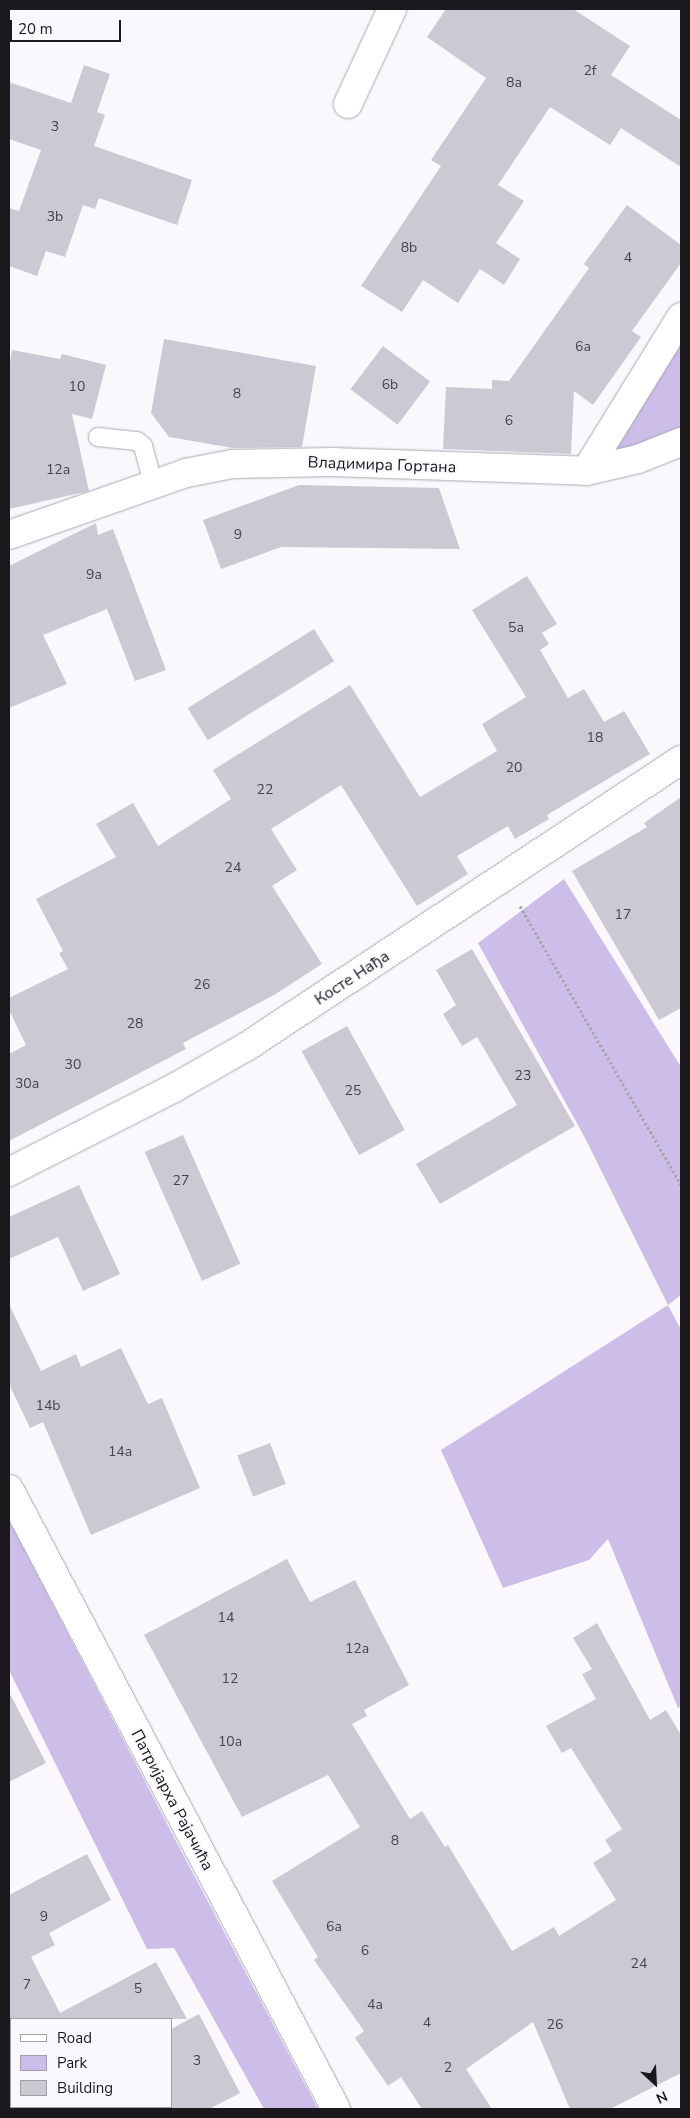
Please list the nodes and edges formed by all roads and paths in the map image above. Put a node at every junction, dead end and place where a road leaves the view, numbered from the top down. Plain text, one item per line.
1 (392, 9) edge
2 (348, 104) dead end
3 (681, 317) edge
4 (98, 437) dead end
5 (681, 442) edge
6 (586, 471) junction
7 (153, 484) junction
8 (9, 535) edge
9 (681, 760) edge
10 (504, 878) junction
11 (9, 1172) edge
12 (681, 1185) edge
13 (9, 1489) edge
14 (336, 2109) edge

1 - 2 street
3 - 6 street
4 - 7 lane
5 - 6 street, Владимира Гортана
6 - 7 street, Владимира Гортана
7 - 8 street, Владимира Гортана
9 - 10 street, Косте Нађа
10 - 11 street, Косте Нађа
10 - 12 path
13 - 14 street, Патријарха Рајачића

